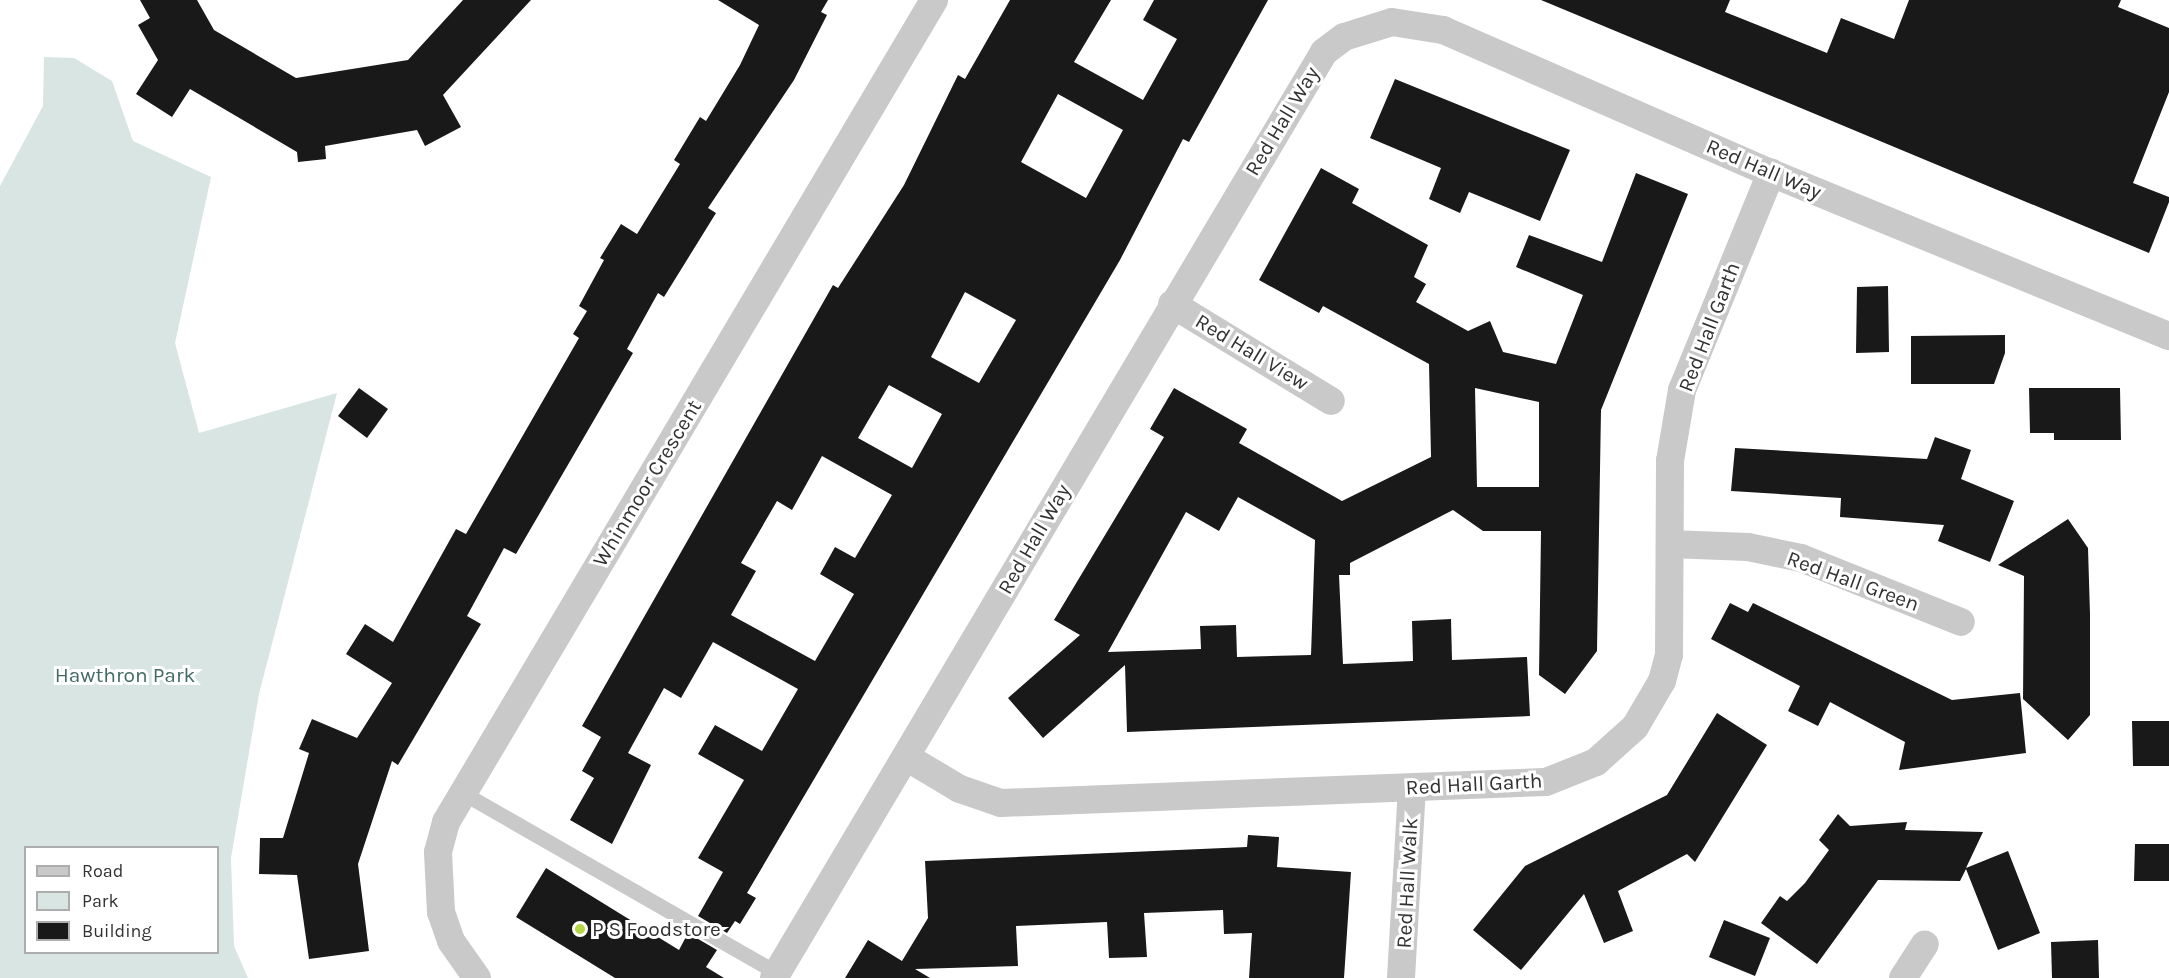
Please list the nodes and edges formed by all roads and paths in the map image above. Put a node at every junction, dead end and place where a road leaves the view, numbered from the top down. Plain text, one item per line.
1 (934, 0) edge
2 (1771, 173) junction
3 (1172, 304) junction
4 (2169, 336) edge
5 (1332, 401) dead end
6 (1670, 544) junction
7 (1961, 622) dead end
8 (906, 757) junction
9 (1412, 788) junction
10 (464, 793) junction
11 (1925, 944) dead end
12 (775, 975) edge
13 (477, 978) edge
14 (1401, 978) edge
15 (1904, 978) edge

1 - 10 street, Whinmoor Crescent
2 - 3 street, Red Hall Way
2 - 4 street, Red Hall Way
2 - 6 street, Red Hall Garth
3 - 5 street, Red Hall View
3 - 8 street, Red Hall Way
6 - 7 street, Red Hall Green
6 - 9 street, Red Hall Garth
8 - 9 street, Red Hall Garth
8 - 12 street, Red Hall Way
9 - 14 street, Red Hall Walk
10 - 12 lane
10 - 13 street, Whinmoor Crescent
11 - 15 street

